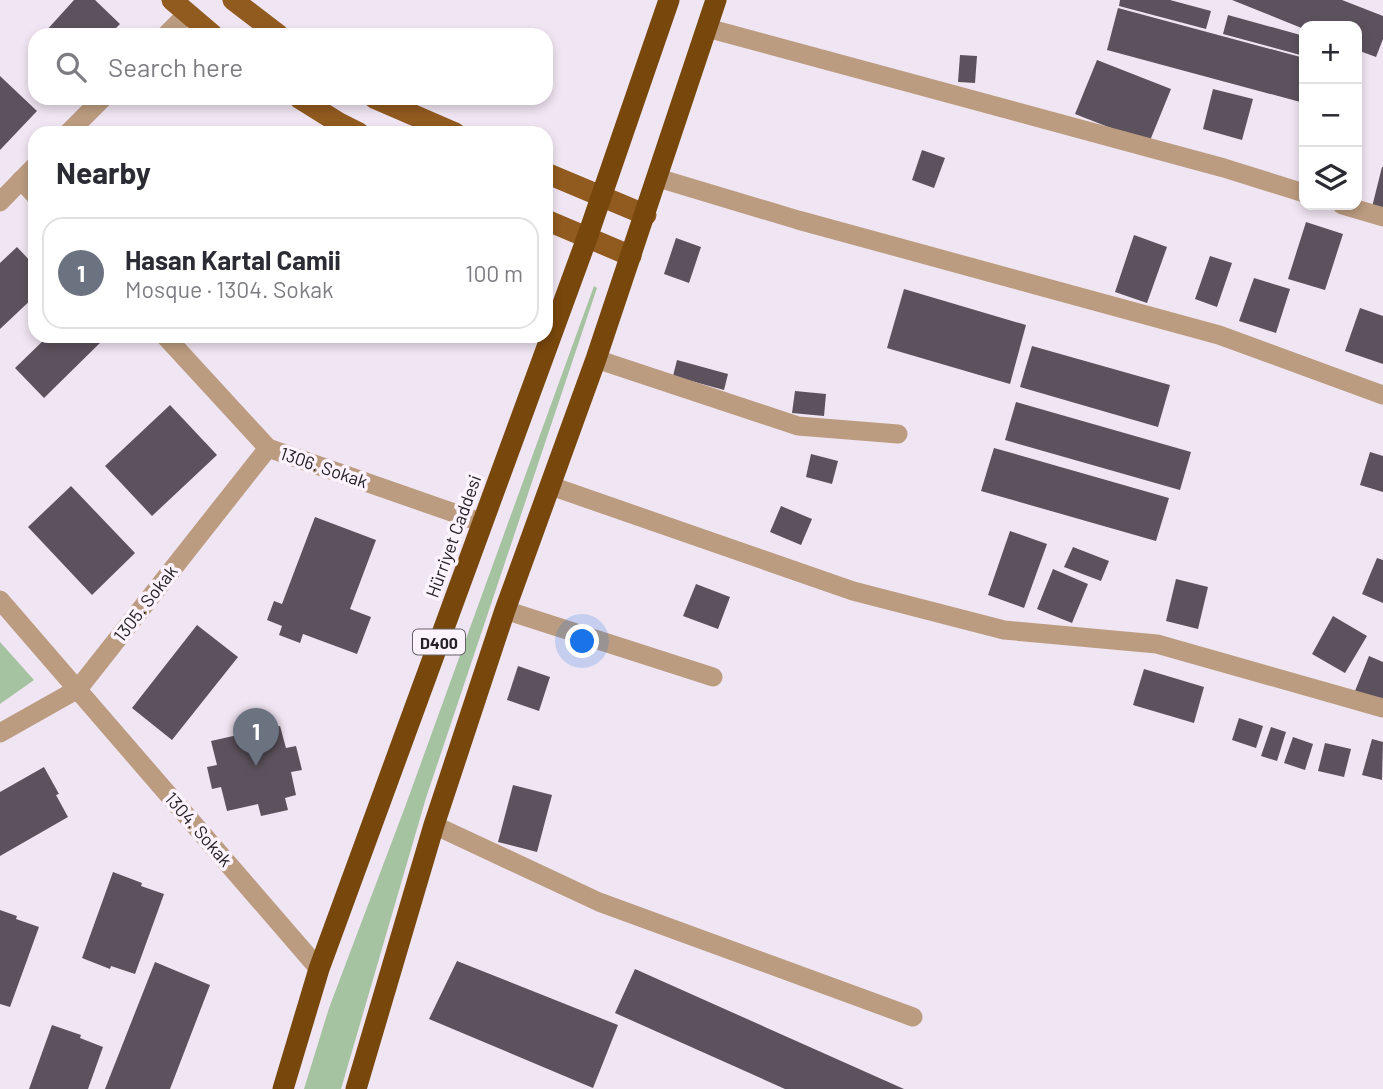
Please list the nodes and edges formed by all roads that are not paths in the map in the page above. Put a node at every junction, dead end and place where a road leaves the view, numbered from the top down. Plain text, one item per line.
1 (233, 0) edge
2 (668, 0) edge
3 (716, 0) edge
4 (179, 7) edge
5 (169, 28) edge
6 (204, 28) edge
7 (270, 28) edge
8 (707, 28) junction
9 (96, 105) edge
10 (310, 105) edge
11 (390, 105) edge
12 (75, 126) edge
13 (345, 126) edge
14 (439, 126) edge
15 (553, 176) edge
16 (658, 178) junction
17 (28, 182) edge
18 (1299, 191) edge
19 (601, 197) junction
20 (0, 202) edge
21 (1359, 210) edge
22 (646, 215) junction
23 (1383, 217) edge
24 (553, 222) edge
25 (587, 238) junction
26 (631, 256) junction
27 (553, 331) edge
28 (171, 343) edge
29 (549, 343) edge
30 (596, 359) junction
31 (1383, 395) edge
32 (898, 434) dead end
33 (268, 448) junction
34 (551, 486) junction
35 (483, 523) junction
36 (0, 600) edge
37 (505, 610) junction
38 (713, 677) dead end
39 (78, 689) junction
40 (1383, 708) edge
41 (0, 733) edge
42 (434, 824) junction
43 (320, 969) junction
44 (913, 1017) dead end
45 (283, 1089) edge
46 (356, 1089) edge

1 - 7 main road
2 - 19 highway, Hürriyet Caddesi
3 - 8 highway
4 - 5 street
4 - 6 main road
8 - 16 highway
8 - 18 street
9 - 12 street
10 - 13 main road
11 - 14 main road
15 - 19 main road
16 - 22 highway
16 - 31 street
17 - 20 street
19 - 22 main road
19 - 25 highway, Hürriyet Caddesi / D400
21 - 23 street
22 - 26 highway
24 - 25 main road
25 - 26 main road
25 - 27 highway, Hürriyet Caddesi / D400
26 - 30 highway
28 - 33 street, 1306. Sokak
29 - 35 highway, Hürriyet Caddesi / D400
30 - 32 street
30 - 34 highway
33 - 35 street, 1306. Sokak
33 - 39 street, 1305. Sokak
34 - 37 highway
34 - 40 street
35 - 43 highway, Hürriyet Caddesi / D400
36 - 39 street, 1304. Sokak
37 - 38 street
37 - 42 highway
39 - 41 street, 1305. Sokak
39 - 43 street, 1304. Sokak
42 - 44 street
42 - 46 highway
43 - 45 highway, Hürriyet Caddesi / D400

